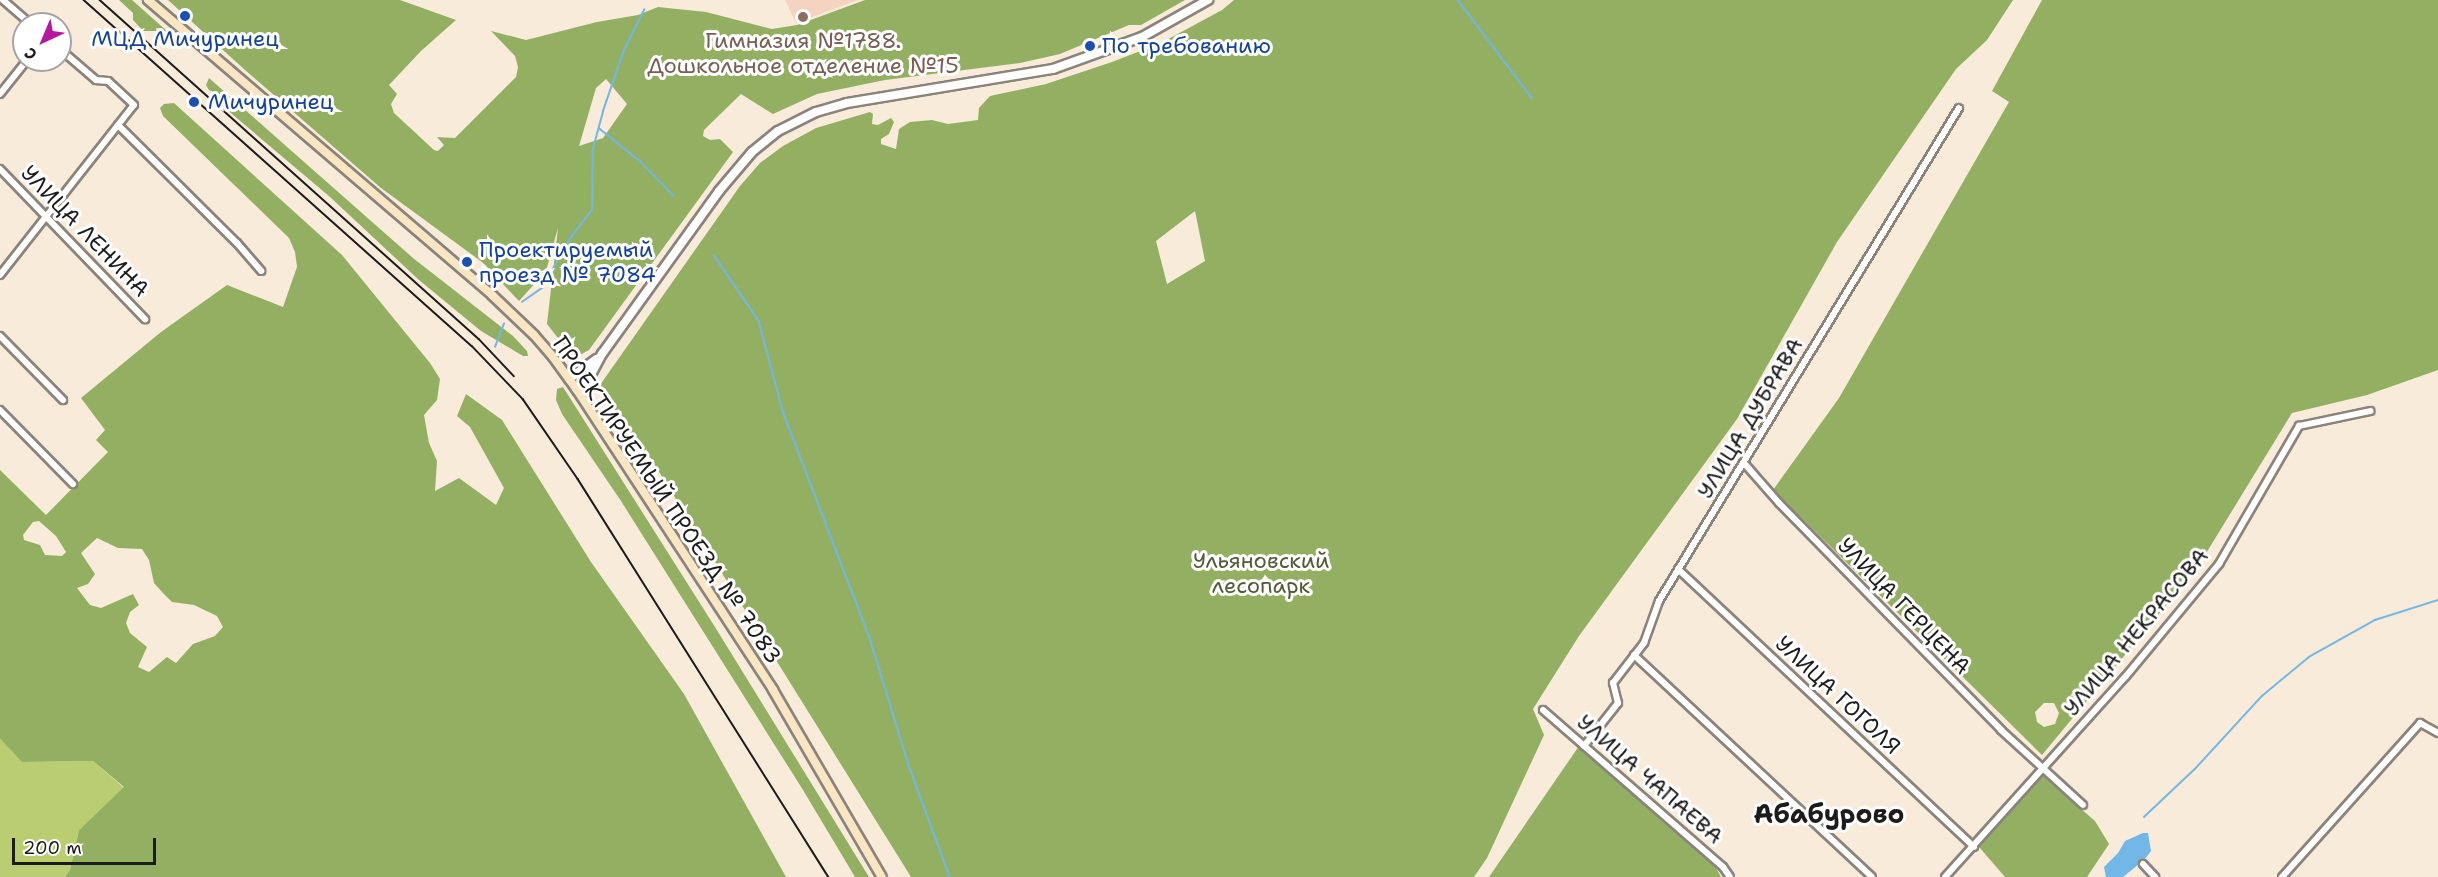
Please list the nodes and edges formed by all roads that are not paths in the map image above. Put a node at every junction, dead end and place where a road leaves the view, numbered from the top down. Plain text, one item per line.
1 (3, 0) edge
2 (148, 0) edge
3 (1208, 0) edge
4 (17, 12) edge
5 (72, 59) edge
6 (17, 72) edge
7 (0, 94) edge
8 (1959, 108) dead end
9 (118, 125) junction
10 (0, 169) edge
11 (46, 216) junction
12 (261, 271) dead end
13 (0, 275) edge
14 (145, 319) dead end
15 (0, 336) edge
16 (602, 354) junction
17 (569, 379) junction
18 (577, 390) junction
19 (63, 400) dead end
20 (0, 410) edge
21 (2370, 411) dead end
22 (1744, 463) junction
23 (74, 484) dead end
24 (1678, 569) junction
25 (1634, 655) junction
26 (1543, 710) dead end
27 (2438, 733) edge
28 (1584, 746) junction
29 (2042, 770) junction
30 (2083, 805) dead end
31 (1974, 847) junction
32 (2143, 864) dead end
33 (882, 877) edge
34 (1730, 877) edge
35 (1872, 877) edge
36 (1945, 877) edge
37 (2155, 877) edge
38 (2282, 877) edge

1 - 4 street
2 - 17 main road, ПРОЕКТИРУЕМЫЙ ПРОЕЗД № 7083
3 - 16 street
5 - 9 street
6 - 7 street
8 - 22 street, УЛИЦА ДУБРАВА
9 - 11 street
9 - 12 street
10 - 11 street, УЛИЦА ЛЕНИНА
11 - 13 street
11 - 14 street, УЛИЦА ЛЕНИНА
15 - 19 street
16 - 17 street
16 - 18 street
17 - 18 main road, ПРОЕКТИРУЕМЫЙ ПРОЕЗД № 7083
18 - 33 main road, ПРОЕКТИРУЕМЫЙ ПРОЕЗД № 7083
20 - 23 street
21 - 29 street, УЛИЦА НЕКРАСОВА
22 - 24 street, УЛИЦА ДУБРАВА
22 - 29 street, УЛИЦА ГЕРЦЕНА
24 - 25 street, УЛИЦА ДУБРАВА
24 - 31 street, УЛИЦА ГОГОЛЯ
25 - 28 street, УЛИЦА ДУБРАВА
25 - 35 street
26 - 28 street, УЛИЦА ЧАПАЕВА
27 - 38 street
28 - 34 street, УЛИЦА ЧАПАЕВА
29 - 30 street, УЛИЦА ГЕРЦЕНА
29 - 31 street, УЛИЦА НЕКРАСОВА
31 - 36 street, УЛИЦА НЕКРАСОВА
32 - 37 street

